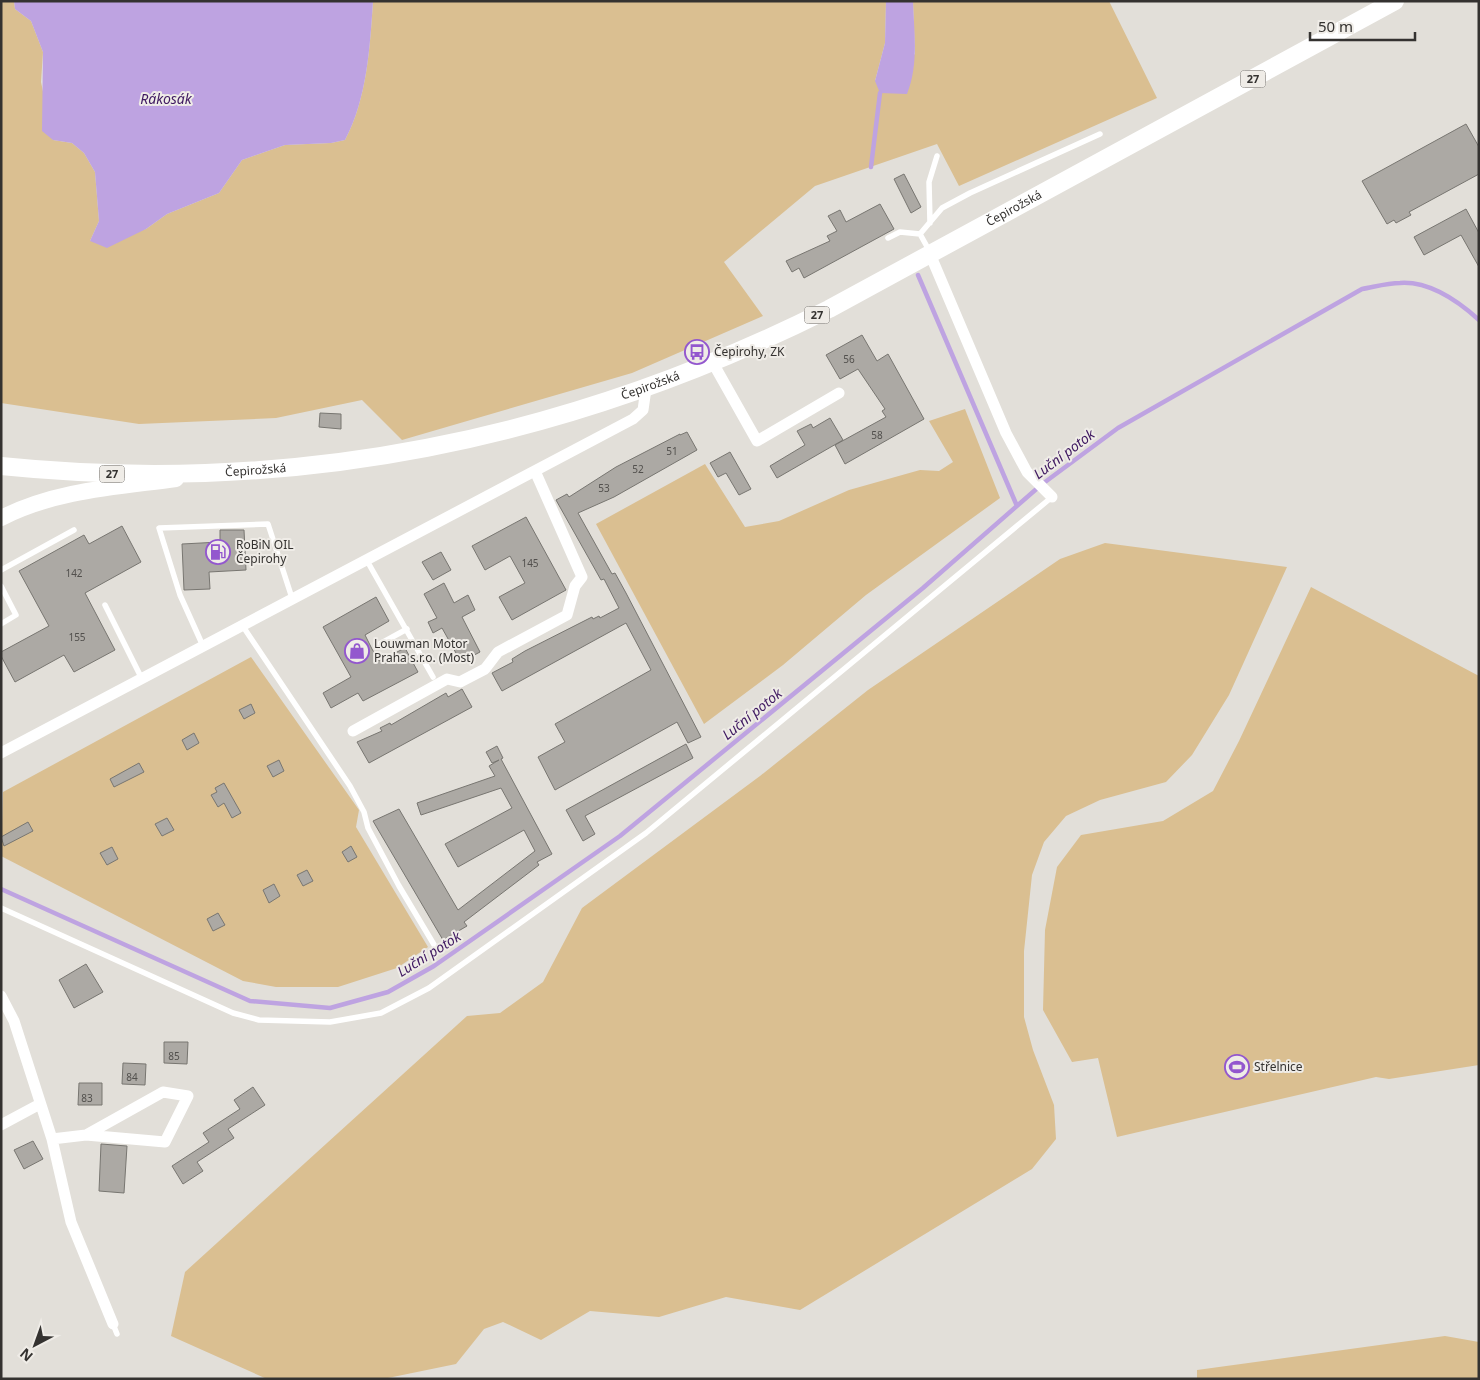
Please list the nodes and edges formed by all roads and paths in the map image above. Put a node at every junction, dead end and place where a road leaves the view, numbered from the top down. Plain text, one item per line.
1 (1396, 1) edge
2 (1100, 134) dead end
3 (937, 156) dead end
4 (930, 223) junction
5 (920, 234) junction
6 (888, 238) dead end
7 (930, 254) junction
8 (713, 363) junction
9 (646, 388) junction
10 (839, 393) dead end
11 (1, 466) edge
12 (535, 471) junction
13 (224, 472) junction
14 (1052, 497) joint
15 (1, 518) edge
16 (74, 530) dead end
17 (366, 559) junction
18 (1, 570) edge
19 (1, 586) edge
20 (292, 598) junction
21 (105, 605) dead end
22 (1, 624) edge
23 (242, 625) junction
24 (407, 629) junction
25 (203, 646) junction
26 (376, 646) dead end
27 (433, 678) dead end
28 (142, 679) junction
29 (353, 731) dead end
30 (1, 754) edge
31 (1, 908) edge
32 (436, 948) dead end
33 (1, 996) edge
34 (40, 1104) junction
35 (1, 1125) edge
36 (86, 1136) junction
37 (52, 1139) junction
38 (115, 1329) dead end

1 - 7 main road, Čepirožská / 27
2 - 4 lane
3 - 4 lane
4 - 5 lane
5 - 6 lane
5 - 7 lane
7 - 8 main road, Čepirožská / 27
7 - 14 street
8 - 9 main road, Čepirožská / 27
8 - 10 street
9 - 12 street
9 - 13 main road, Čepirožská / 27
11 - 13 main road, Čepirožská / 27
12 - 17 street
12 - 29 street
13 - 15 street
14 - 31 lane
16 - 18 lane
17 - 20 street
17 - 24 lane
19 - 22 lane
20 - 23 street
20 - 25 lane
21 - 28 lane
23 - 25 street
23 - 32 lane
24 - 26 lane
24 - 27 lane
25 - 28 street
28 - 30 street
33 - 34 street
34 - 35 street
34 - 37 street
36 - 36 street
36 - 37 street
37 - 38 street

